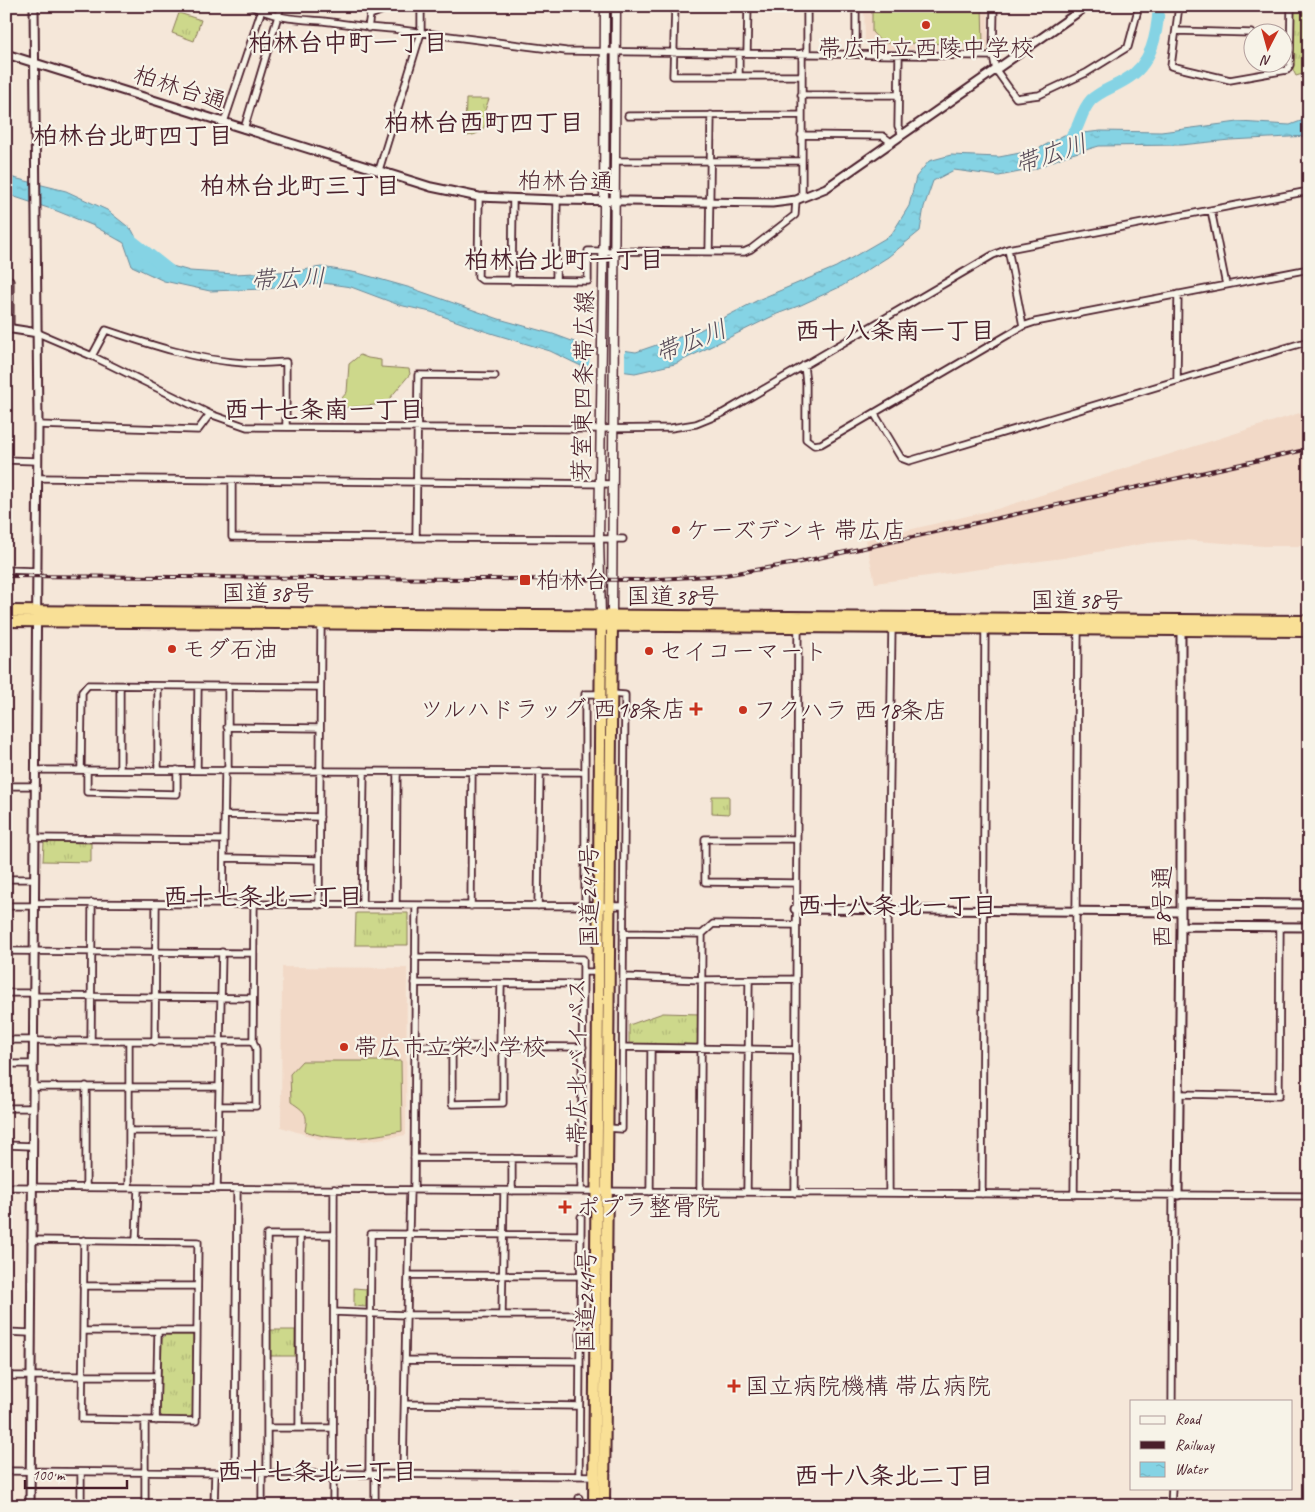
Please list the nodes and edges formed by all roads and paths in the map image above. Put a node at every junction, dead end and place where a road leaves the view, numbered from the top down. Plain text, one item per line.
1 (34, 6) edge
2 (251, 6) edge
3 (281, 6) edge
4 (392, 6) edge
5 (421, 6) edge
6 (604, 6) edge
7 (616, 6) edge
8 (675, 6) edge
9 (748, 6) edge
10 (807, 6) edge
11 (856, 6) edge
12 (1000, 6) edge
13 (1087, 6) edge
14 (1139, 6) edge
15 (1178, 6) edge
16 (1291, 6) edge
17 (994, 8) edge
18 (262, 9) edge
19 (278, 16) junction
20 (1291, 22) edge
21 (368, 28) junction
22 (1176, 31) junction
23 (421, 32) junction
24 (1242, 33) edge
25 (605, 52) junction
26 (616, 52) junction
27 (674, 53) junction
28 (739, 53) junction
29 (748, 53) junction
30 (804, 53) junction
31 (6, 54) edge
32 (856, 54) junction
33 (898, 55) junction
34 (993, 56) junction
35 (34, 62) junction
36 (996, 70) junction
37 (1276, 72) edge
38 (739, 76) junction
39 (802, 76) junction
40 (802, 95) junction
41 (898, 95) junction
42 (711, 115) junction
43 (801, 115) junction
44 (628, 116) dead end
45 (224, 122) junction
46 (244, 129) junction
47 (802, 135) junction
48 (902, 135) junction
49 (892, 143) junction
50 (615, 161) junction
51 (711, 161) junction
52 (801, 161) junction
53 (379, 170) junction
54 (1309, 191) edge
55 (479, 197) junction
56 (513, 198) junction
57 (799, 198) junction
58 (557, 200) junction
59 (604, 200) junction
60 (614, 200) junction
61 (710, 202) junction
62 (1211, 210) junction
63 (1008, 249) junction
64 (604, 251) junction
65 (614, 251) junction
66 (710, 252) junction
67 (1309, 269) edge
68 (6, 280) edge
69 (512, 281) junction
70 (556, 281) junction
71 (1226, 284) junction
72 (1178, 294) junction
73 (1024, 326) junction
74 (8, 328) edge
75 (38, 333) junction
76 (1309, 341) edge
77 (92, 356) junction
78 (804, 365) junction
79 (495, 376) dead end
80 (1177, 380) junction
81 (874, 413) junction
82 (210, 414) junction
83 (38, 425) junction
84 (286, 427) junction
85 (418, 427) junction
86 (602, 429) junction
87 (613, 429) junction
88 (6, 460) edge
89 (37, 461) junction
90 (37, 478) junction
91 (232, 480) junction
92 (418, 482) junction
93 (601, 484) junction
94 (613, 484) junction
95 (416, 538) junction
96 (600, 539) junction
97 (612, 539) junction
98 (623, 539) dead end
99 (6, 570) edge
100 (37, 570) junction
101 (6, 612) edge
102 (36, 617) junction
103 (321, 619) junction
104 (6, 621) edge
105 (600, 621) junction
106 (612, 621) junction
107 (1309, 621) edge
108 (798, 622) junction
109 (892, 623) junction
110 (985, 624) junction
111 (1078, 624) junction
112 (1181, 625) junction
113 (1309, 631) edge
114 (120, 686) junction
115 (158, 686) junction
116 (198, 687) junction
117 (228, 687) junction
118 (320, 687) junction
119 (600, 694) junction
120 (611, 694) junction
121 (227, 727) junction
122 (320, 728) junction
123 (35, 770) junction
124 (84, 770) junction
125 (120, 770) junction
126 (158, 770) junction
127 (178, 770) junction
128 (197, 770) junction
129 (226, 770) junction
130 (320, 771) junction
131 (540, 771) junction
132 (364, 772) junction
133 (397, 772) junction
134 (472, 772) junction
135 (584, 772) junction
136 (6, 786) edge
137 (34, 786) junction
138 (224, 815) junction
139 (320, 817) junction
140 (34, 838) junction
141 (796, 839) junction
142 (224, 840) junction
143 (224, 858) junction
144 (319, 860) junction
145 (6, 879) edge
146 (34, 879) junction
147 (796, 883) junction
148 (1181, 903) junction
149 (34, 904) junction
150 (92, 904) junction
151 (156, 904) junction
152 (223, 904) junction
153 (1309, 904) edge
154 (254, 905) junction
155 (319, 905) junction
156 (362, 905) junction
157 (396, 905) junction
158 (416, 905) junction
159 (6, 906) edge
160 (471, 906) junction
161 (538, 906) junction
162 (585, 906) junction
163 (598, 906) junction
164 (609, 906) junction
165 (624, 906) junction
166 (796, 909) junction
167 (888, 909) junction
168 (983, 911) junction
169 (1076, 911) junction
170 (1181, 912) junction
171 (795, 925) junction
172 (1181, 926) junction
173 (1280, 926) junction
174 (1309, 927) edge
175 (623, 933) junction
176 (702, 934) junction
177 (6, 951) edge
178 (33, 951) junction
179 (92, 952) junction
180 (222, 952) junction
181 (155, 953) junction
182 (254, 953) junction
183 (415, 957) junction
184 (583, 972) junction
185 (597, 972) junction
186 (624, 977) junction
187 (795, 979) junction
188 (703, 980) junction
189 (749, 980) junction
190 (415, 984) junction
191 (501, 984) junction
192 (583, 984) junction
193 (6, 993) edge
194 (33, 994) junction
195 (91, 997) junction
196 (155, 998) junction
197 (222, 998) junction
198 (253, 998) junction
199 (6, 1040) edge
200 (33, 1040) junction
201 (91, 1041) junction
202 (253, 1041) junction
203 (129, 1042) junction
204 (155, 1042) junction
205 (221, 1042) junction
206 (415, 1046) junction
207 (452, 1047) junction
208 (583, 1047) junction
209 (623, 1047) junction
210 (502, 1048) junction
211 (651, 1048) junction
212 (702, 1049) junction
213 (749, 1050) junction
214 (795, 1050) junction
215 (6, 1064) edge
216 (32, 1064) junction
217 (86, 1086) junction
218 (130, 1086) junction
219 (32, 1087) junction
220 (219, 1087) junction
221 (1179, 1094) junction
222 (219, 1106) junction
223 (6, 1108) edge
224 (32, 1108) junction
225 (608, 1128) junction
226 (130, 1131) junction
227 (218, 1131) junction
228 (6, 1146) edge
229 (32, 1146) junction
230 (414, 1158) junction
231 (512, 1158) junction
232 (581, 1160) junction
233 (6, 1187) edge
234 (32, 1188) junction
235 (86, 1188) junction
236 (130, 1188) junction
237 (138, 1188) junction
238 (217, 1189) junction
239 (237, 1189) junction
240 (334, 1189) junction
241 (412, 1190) junction
242 (504, 1191) junction
243 (512, 1191) junction
244 (581, 1191) junction
245 (596, 1191) junction
246 (607, 1191) junction
247 (650, 1192) junction
248 (700, 1192) junction
249 (747, 1192) junction
250 (795, 1192) junction
251 (889, 1193) junction
252 (982, 1194) junction
253 (1074, 1194) junction
254 (1176, 1195) junction
255 (1309, 1196) edge
256 (581, 1217) dead end
257 (409, 1234) junction
258 (581, 1234) junction
259 (300, 1235) junction
260 (334, 1235) junction
261 (503, 1235) junction
262 (31, 1240) junction
263 (84, 1240) junction
264 (136, 1241) junction
265 (595, 1251) junction
266 (581, 1252) junction
267 (408, 1275) junction
268 (503, 1276) junction
269 (581, 1276) junction
270 (83, 1286) junction
271 (197, 1286) junction
272 (334, 1312) junction
273 (371, 1314) junction
274 (407, 1315) junction
275 (502, 1315) junction
276 (581, 1315) junction
277 (83, 1331) junction
278 (197, 1331) junction
279 (6, 1332) edge
280 (30, 1332) junction
281 (158, 1332) junction
282 (405, 1360) junction
283 (580, 1361) junction
284 (6, 1376) edge
285 (30, 1376) junction
286 (157, 1376) junction
287 (82, 1377) junction
288 (1172, 1400) edge
289 (405, 1404) junction
290 (579, 1406) junction
291 (145, 1421) junction
292 (156, 1422) junction
293 (267, 1428) junction
294 (299, 1428) junction
295 (333, 1428) junction
296 (6, 1471) edge
297 (30, 1471) junction
298 (81, 1472) junction
299 (145, 1472) junction
300 (215, 1473) junction
301 (235, 1473) junction
302 (264, 1473) junction
303 (332, 1474) junction
304 (372, 1474) junction
305 (403, 1474) junction
306 (579, 1476) junction
307 (599, 1476) junction
308 (1172, 1490) edge
309 (579, 1498) dead end
310 (30, 1506) edge
311 (81, 1506) edge
312 (145, 1506) edge
313 (214, 1506) edge
314 (262, 1506) edge
315 (333, 1506) edge
316 (375, 1506) edge
317 (578, 1506) edge
318 (603, 1506) edge
319 (1171, 1506) edge

1 - 35 street
2 - 18 street
3 - 19 street
4 - 21 street
5 - 23 street
6 - 25 main road, 芽室東四条帯広線
7 - 26 main road, 芽室東四条帯広線
8 - 27 street
9 - 29 street
10 - 30 street
11 - 32 street
12 - 17 street
13 - 36 street, 柏林台通
14 - 36 street
15 - 22 street
16 - 20 street
17 - 34 street
18 - 19 street
18 - 45 street
19 - 21 street
19 - 46 street
21 - 23 street
22 - 24 street
22 - 37 street
23 - 25 street
23 - 53 street
25 - 26 street
25 - 59 main road, 芽室東四条帯広線
26 - 27 street
26 - 50 main road, 芽室東四条帯広線
27 - 28 street
27 - 38 street
28 - 29 street
28 - 38 street
29 - 30 street
30 - 32 street
30 - 39 street
31 - 35 street, 柏林台通
32 - 33 street
33 - 34 street
33 - 41 street
34 - 36 street
35 - 45 street, 柏林台通
35 - 75 street
36 - 48 street, 柏林台通
38 - 39 street
39 - 40 street
40 - 41 street
40 - 43 street
41 - 48 street
42 - 43 street
42 - 44 street
42 - 51 street
43 - 47 street
45 - 46 street, 柏林台通
46 - 53 street, 柏林台通
47 - 49 street
47 - 52 street
48 - 49 street, 柏林台通
49 - 57 street, 柏林台通
50 - 51 street
50 - 60 main road, 芽室東四条帯広線
51 - 52 street
51 - 61 street
52 - 57 street
53 - 55 street, 柏林台通
54 - 62 street
55 - 56 street, 柏林台通
55 - 69 street
56 - 58 street, 柏林台通
56 - 69 street
57 - 61 street, 柏林台通
57 - 66 street
58 - 59 street, 柏林台通
58 - 70 street
59 - 60 street, 柏林台通
59 - 64 main road, 芽室東四条帯広線
60 - 61 street, 柏林台通
60 - 65 main road, 芽室東四条帯広線
61 - 66 street
62 - 63 street
62 - 71 street
63 - 73 street
63 - 78 street
64 - 65 street
64 - 70 street
64 - 86 main road, 芽室東四条帯広線
65 - 66 street
65 - 87 main road, 芽室東四条帯広線
67 - 71 street
68 - 74 street
69 - 70 street
71 - 72 street
72 - 73 street
72 - 80 street
73 - 81 street
74 - 75 street
75 - 77 street
75 - 83 street
76 - 80 street
77 - 82 street
77 - 84 street
78 - 81 street
78 - 87 street
79 - 85 street
80 - 81 street
82 - 83 street
82 - 84 street
83 - 89 street
84 - 85 street
85 - 86 street
85 - 92 street
86 - 87 street
86 - 93 main road, 芽室東四条帯広線
87 - 94 main road, 芽室東四条帯広線
88 - 89 street
89 - 90 street
90 - 91 street
90 - 100 street
91 - 92 street
91 - 95 street
92 - 93 street
92 - 95 street
93 - 94 street
93 - 96 main road, 芽室東四条帯広線
94 - 97 main road, 芽室東四条帯広線
95 - 96 street
96 - 97 street
96 - 105 main road, 芽室東四条帯広線
97 - 98 street
97 - 106 main road, 芽室東四条帯広線
99 - 100 street
100 - 102 street
101 - 102 highway, 国道38号
102 - 103 highway, 国道38号
102 - 104 highway, 国道38号
102 - 123 street
103 - 105 highway, 国道38号
103 - 118 street
105 - 106 highway, 国道38号
105 - 119 highway, 帯広北バイパス
106 - 108 highway, 国道38号
106 - 120 highway, 国道241号
107 - 112 highway, 国道38号
108 - 109 highway, 国道38号
108 - 141 street
109 - 110 highway, 国道38号
109 - 167 street
110 - 111 highway, 国道38号
110 - 168 street
111 - 112 highway, 国道38号
111 - 169 street
112 - 113 highway, 国道38号
112 - 148 street, 西8号通
114 - 115 street
114 - 124 street
114 - 125 street
115 - 116 street
115 - 126 street
116 - 117 street
116 - 128 street
117 - 118 street
117 - 121 street
118 - 122 street
119 - 135 street
119 - 163 highway, 帯広北バイパス
120 - 164 highway, 国道241号
120 - 165 street
121 - 122 street
121 - 129 street
122 - 130 street
123 - 124 street
123 - 137 street
124 - 125 street
124 - 127 street
125 - 126 street
126 - 127 street
127 - 128 street
128 - 129 street
129 - 130 street
129 - 138 street
130 - 132 street
130 - 139 street
131 - 134 street
131 - 135 street
131 - 161 street
132 - 133 street
132 - 156 street
133 - 134 street
133 - 157 street
134 - 160 street
135 - 162 street
136 - 137 street
137 - 140 street
138 - 139 street
138 - 142 street
139 - 144 street
140 - 142 street
140 - 146 street
141 - 147 street
141 - 147 street
142 - 143 street
143 - 144 street
143 - 152 street
144 - 155 street
145 - 146 street
146 - 149 street
147 - 166 street
148 - 153 street
148 - 170 street, 西8号通
149 - 150 street
149 - 159 street
149 - 178 street
150 - 151 street
150 - 179 street
151 - 152 street
151 - 181 street
152 - 154 street
154 - 155 street
154 - 182 street
155 - 156 street
156 - 157 street
157 - 158 street
158 - 160 street
158 - 183 street
160 - 161 street
161 - 162 street
162 - 163 street
163 - 164 street
163 - 185 highway, 帯広北バイパス
164 - 165 street
164 - 225 highway, 国道241号
165 - 175 street
166 - 167 street
166 - 171 street
167 - 168 street
167 - 251 street
168 - 169 street
168 - 252 street
169 - 170 street
169 - 253 street
170 - 172 street, 西8号通
171 - 176 street
171 - 187 street
172 - 173 street
172 - 221 street, 西8号通
173 - 174 street
173 - 221 street
175 - 176 street
175 - 186 street
176 - 188 street
177 - 178 street
178 - 179 street
178 - 194 street
179 - 181 street
179 - 195 street
180 - 181 street
180 - 182 street
180 - 197 street
181 - 196 street
182 - 198 street
183 - 184 street
183 - 190 street
184 - 185 street
184 - 192 street
185 - 245 highway, 帯広北バイパス
186 - 188 street
186 - 209 street
187 - 189 street
187 - 214 street
188 - 189 street
188 - 212 street
189 - 213 street
190 - 191 street
190 - 206 street
191 - 192 street
191 - 210 street
192 - 208 street
193 - 194 street
194 - 195 street
194 - 200 street
195 - 196 street
195 - 201 street
196 - 197 street
196 - 204 street
197 - 198 street
197 - 205 street
198 - 202 street
199 - 200 street
200 - 201 street
200 - 216 street
201 - 203 street
202 - 205 street
202 - 222 street
203 - 204 street
203 - 218 street
204 - 205 street
205 - 220 street
206 - 207 street
206 - 230 street
207 - 210 street
207 - 210 street
208 - 210 street
208 - 232 street
209 - 211 street
209 - 225 street
211 - 212 street
211 - 247 street
212 - 213 street
212 - 248 street
213 - 214 street
213 - 249 street
214 - 250 street
215 - 216 street
216 - 219 street
217 - 218 street
217 - 219 street
217 - 235 street
218 - 220 street
218 - 226 street
219 - 224 street
220 - 222 street
221 - 254 street, 西8号通
222 - 227 street
223 - 224 street
224 - 229 street
225 - 246 highway, 国道241号
226 - 227 street
226 - 236 street
227 - 238 street
228 - 229 street
229 - 234 street
230 - 231 street
230 - 241 street
231 - 232 street
231 - 243 street
232 - 244 street
233 - 234 street
234 - 235 street
234 - 262 street
235 - 236 street
236 - 237 street
237 - 238 street
237 - 264 street
238 - 239 street
239 - 240 street
239 - 301 street
240 - 241 street
240 - 260 street
241 - 242 street
241 - 257 street
242 - 243 street
242 - 261 street
243 - 244 street
244 - 245 street
245 - 246 street
245 - 265 highway, 帯広北バイパス
246 - 247 street
246 - 307 highway, 国道241号
247 - 248 street
248 - 249 street
249 - 250 street
250 - 251 street
251 - 252 street
252 - 253 street
253 - 254 street
254 - 255 street
254 - 288 street
256 - 258 street
257 - 261 street
257 - 267 street
257 - 273 street
258 - 261 street
258 - 266 street
259 - 260 street
259 - 293 street
259 - 294 street
260 - 272 street
261 - 268 street
262 - 263 street
262 - 280 street
263 - 264 street
263 - 270 street
264 - 271 street
265 - 266 street
265 - 307 highway, 帯広北バイパス
266 - 269 street
267 - 268 street
267 - 274 street
268 - 269 street
268 - 275 street
269 - 276 street
270 - 271 street
270 - 277 street
271 - 278 street
272 - 273 street
272 - 295 street
273 - 274 street
273 - 304 street
274 - 275 street
274 - 282 street
275 - 276 street
276 - 283 street
277 - 281 street
277 - 287 street
278 - 281 street
278 - 292 street
279 - 280 street
280 - 285 street
281 - 286 street
282 - 283 street
282 - 289 street
283 - 290 street
284 - 285 street
285 - 287 street
285 - 297 street
286 - 287 street
286 - 292 street
287 - 291 street
289 - 290 street
289 - 305 street
290 - 306 street
291 - 292 street
291 - 299 street
293 - 294 street
293 - 302 street
294 - 295 street
295 - 303 street
296 - 297 street
297 - 298 street
297 - 310 street
298 - 299 street
298 - 311 street
299 - 300 street
299 - 312 street
300 - 301 street
300 - 313 street
301 - 302 street
302 - 303 street
302 - 314 street
303 - 304 street
303 - 315 street
304 - 305 street
304 - 316 street
305 - 306 street
306 - 307 street
307 - 318 highway, 国道241号
308 - 319 street
309 - 317 street

